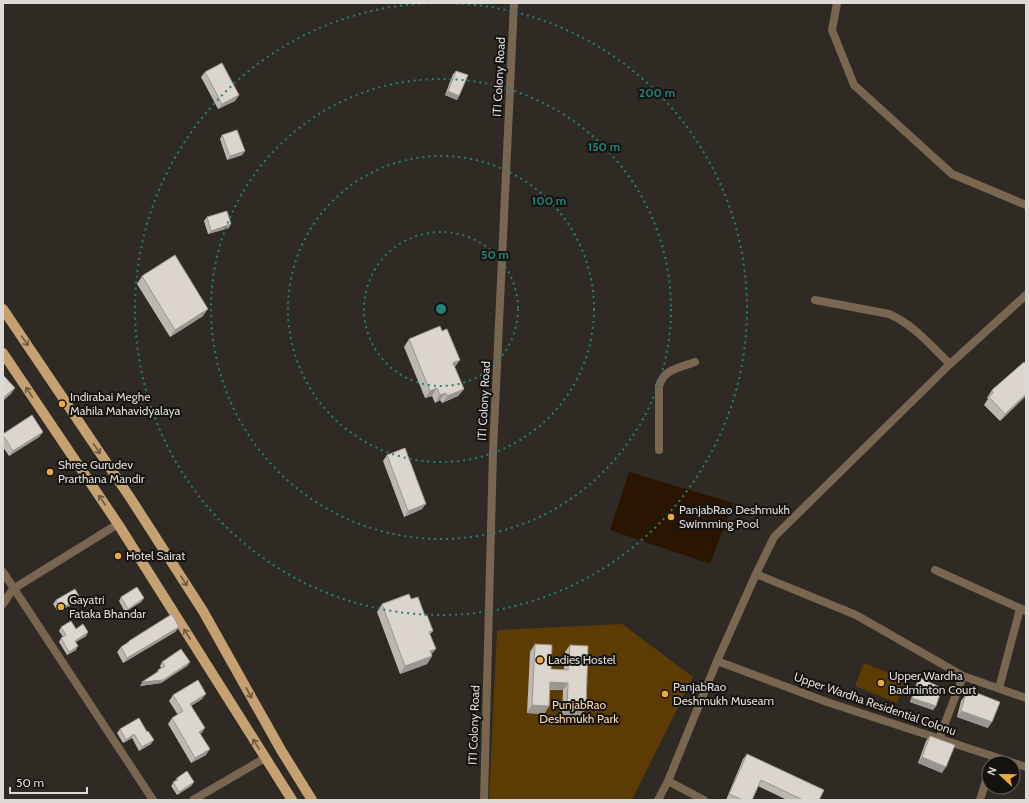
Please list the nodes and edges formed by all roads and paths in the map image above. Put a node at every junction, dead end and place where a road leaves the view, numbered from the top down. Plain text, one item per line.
1 (514, 3) edge
2 (837, 3) edge
3 (1026, 205) edge
4 (1026, 295) edge
5 (815, 300) dead end
6 (3, 308) edge
7 (3, 353) edge
8 (695, 362) dead end
9 (950, 364) junction
10 (658, 450) dead end
11 (118, 524) junction
12 (935, 570) dead end
13 (3, 572) edge
14 (756, 574) junction
15 (13, 589) junction
16 (3, 604) edge
17 (1023, 610) edge
18 (718, 661) junction
19 (963, 676) junction
20 (999, 688) junction
21 (1026, 698) edge
22 (939, 739) junction
23 (982, 755) edge
24 (265, 758) junction
25 (668, 781) junction
26 (153, 800) edge
27 (193, 800) edge
28 (292, 800) edge
29 (312, 800) edge
30 (484, 800) edge
31 (658, 800) edge
32 (704, 800) edge

1 - 30 street, ITI Colony Road
2 - 3 street
4 - 9 street
5 - 9 street
6 -> 29 main road
11 -> 7 main road
8 - 10 street
9 - 14 street
11 - 15 street
24 -> 11 main road
12 - 17 street
13 - 15 street
14 - 18 street
14 - 19 street
15 - 16 street
15 - 26 street
17 - 20 street
18 - 22 street, Upper Wardha Residential Colonu
18 - 25 street
19 - 20 street
19 - 22 street
20 - 21 street
22 - 23 street, Upper Wardha Residential Colonu
24 - 27 street
24 - 28 main road
25 - 31 street
25 - 32 street

